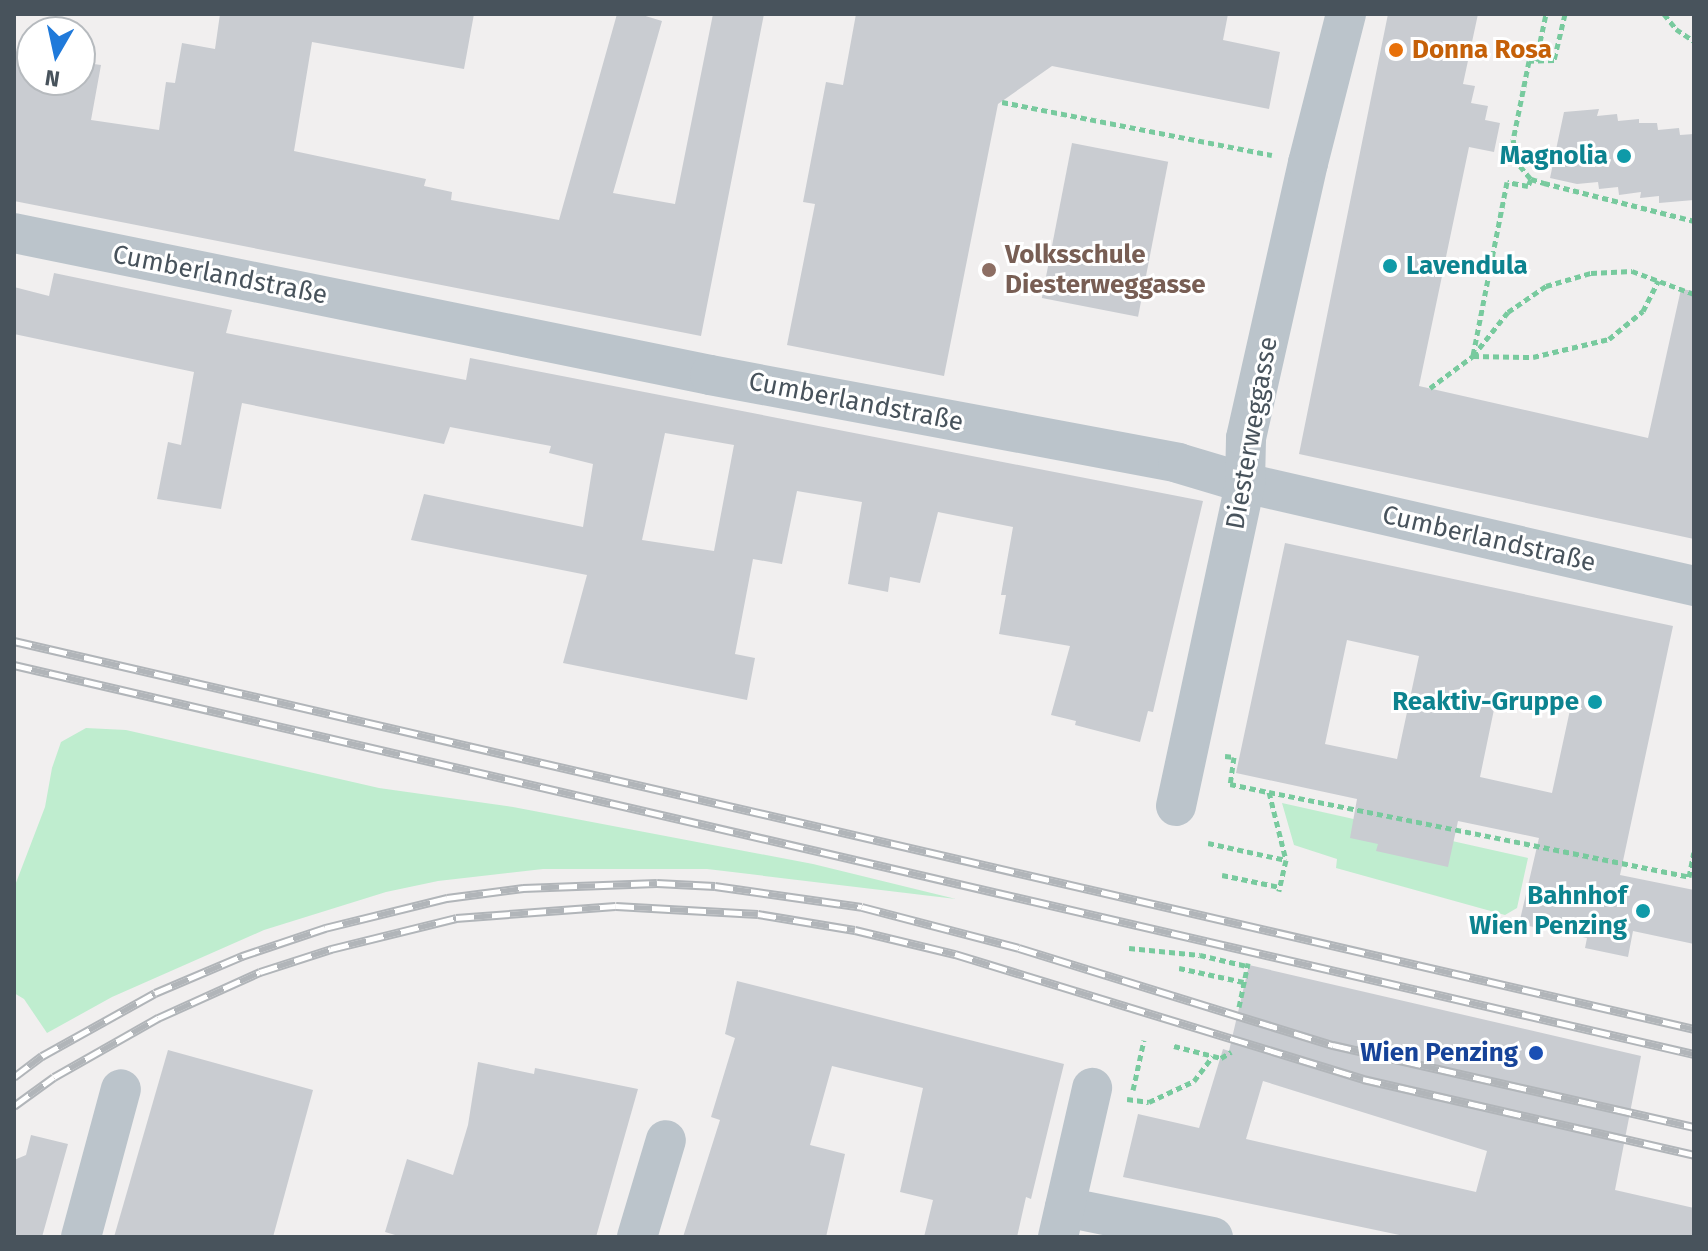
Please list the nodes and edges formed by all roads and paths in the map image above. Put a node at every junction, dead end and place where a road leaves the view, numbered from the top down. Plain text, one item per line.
1 (1346, 14) edge
2 (1546, 14) edge
3 (1565, 14) edge
4 (1664, 14) edge
5 (1694, 41) edge
6 (1532, 61) junction
7 (1002, 102) dead end
8 (1252, 150) dead end
9 (1531, 179) junction
10 (1694, 221) edge
11 (14, 233) edge
12 (1658, 281) junction
13 (1694, 294) edge
14 (1473, 356) junction
15 (1430, 388) dead end
16 (1245, 483) junction
17 (1694, 586) edge
18 (1213, 755) dead end
19 (1269, 792) junction
20 (1176, 806) dead end
21 (1208, 843) dead end
22 (1694, 852) edge
23 (1286, 860) junction
24 (1222, 875) dead end
25 (1129, 948) dead end
26 (1179, 968) dead end
27 (1244, 982) junction
28 (1239, 1007) dead end
29 (1144, 1040) dead end
30 (1174, 1046) dead end
31 (1231, 1052) dead end
32 (1213, 1056) junction
33 (1092, 1088) dead end
34 (121, 1089) dead end
35 (666, 1140) dead end
36 (1061, 1222) edge
37 (81, 1237) edge
38 (637, 1237) edge
39 (1213, 1237) edge

1 - 16 street, Diesterweggasse
2 - 6 path
3 - 6 path
4 - 5 path
6 - 9 path
7 - 8 path
9 - 10 path
9 - 14 path
11 - 16 street, Cumberlandstraße
12 - 13 path
12 - 14 path
12 - 14 path
14 - 15 path
16 - 17 street, Cumberlandstraße
16 - 20 street, Diesterweggasse
18 - 19 path
19 - 22 path
19 - 23 path
21 - 23 path
23 - 24 path
25 - 27 path
26 - 27 path
27 - 28 path
29 - 32 path
30 - 32 path
31 - 32 path
33 - 36 street
34 - 37 street
35 - 38 street
36 - 39 street

